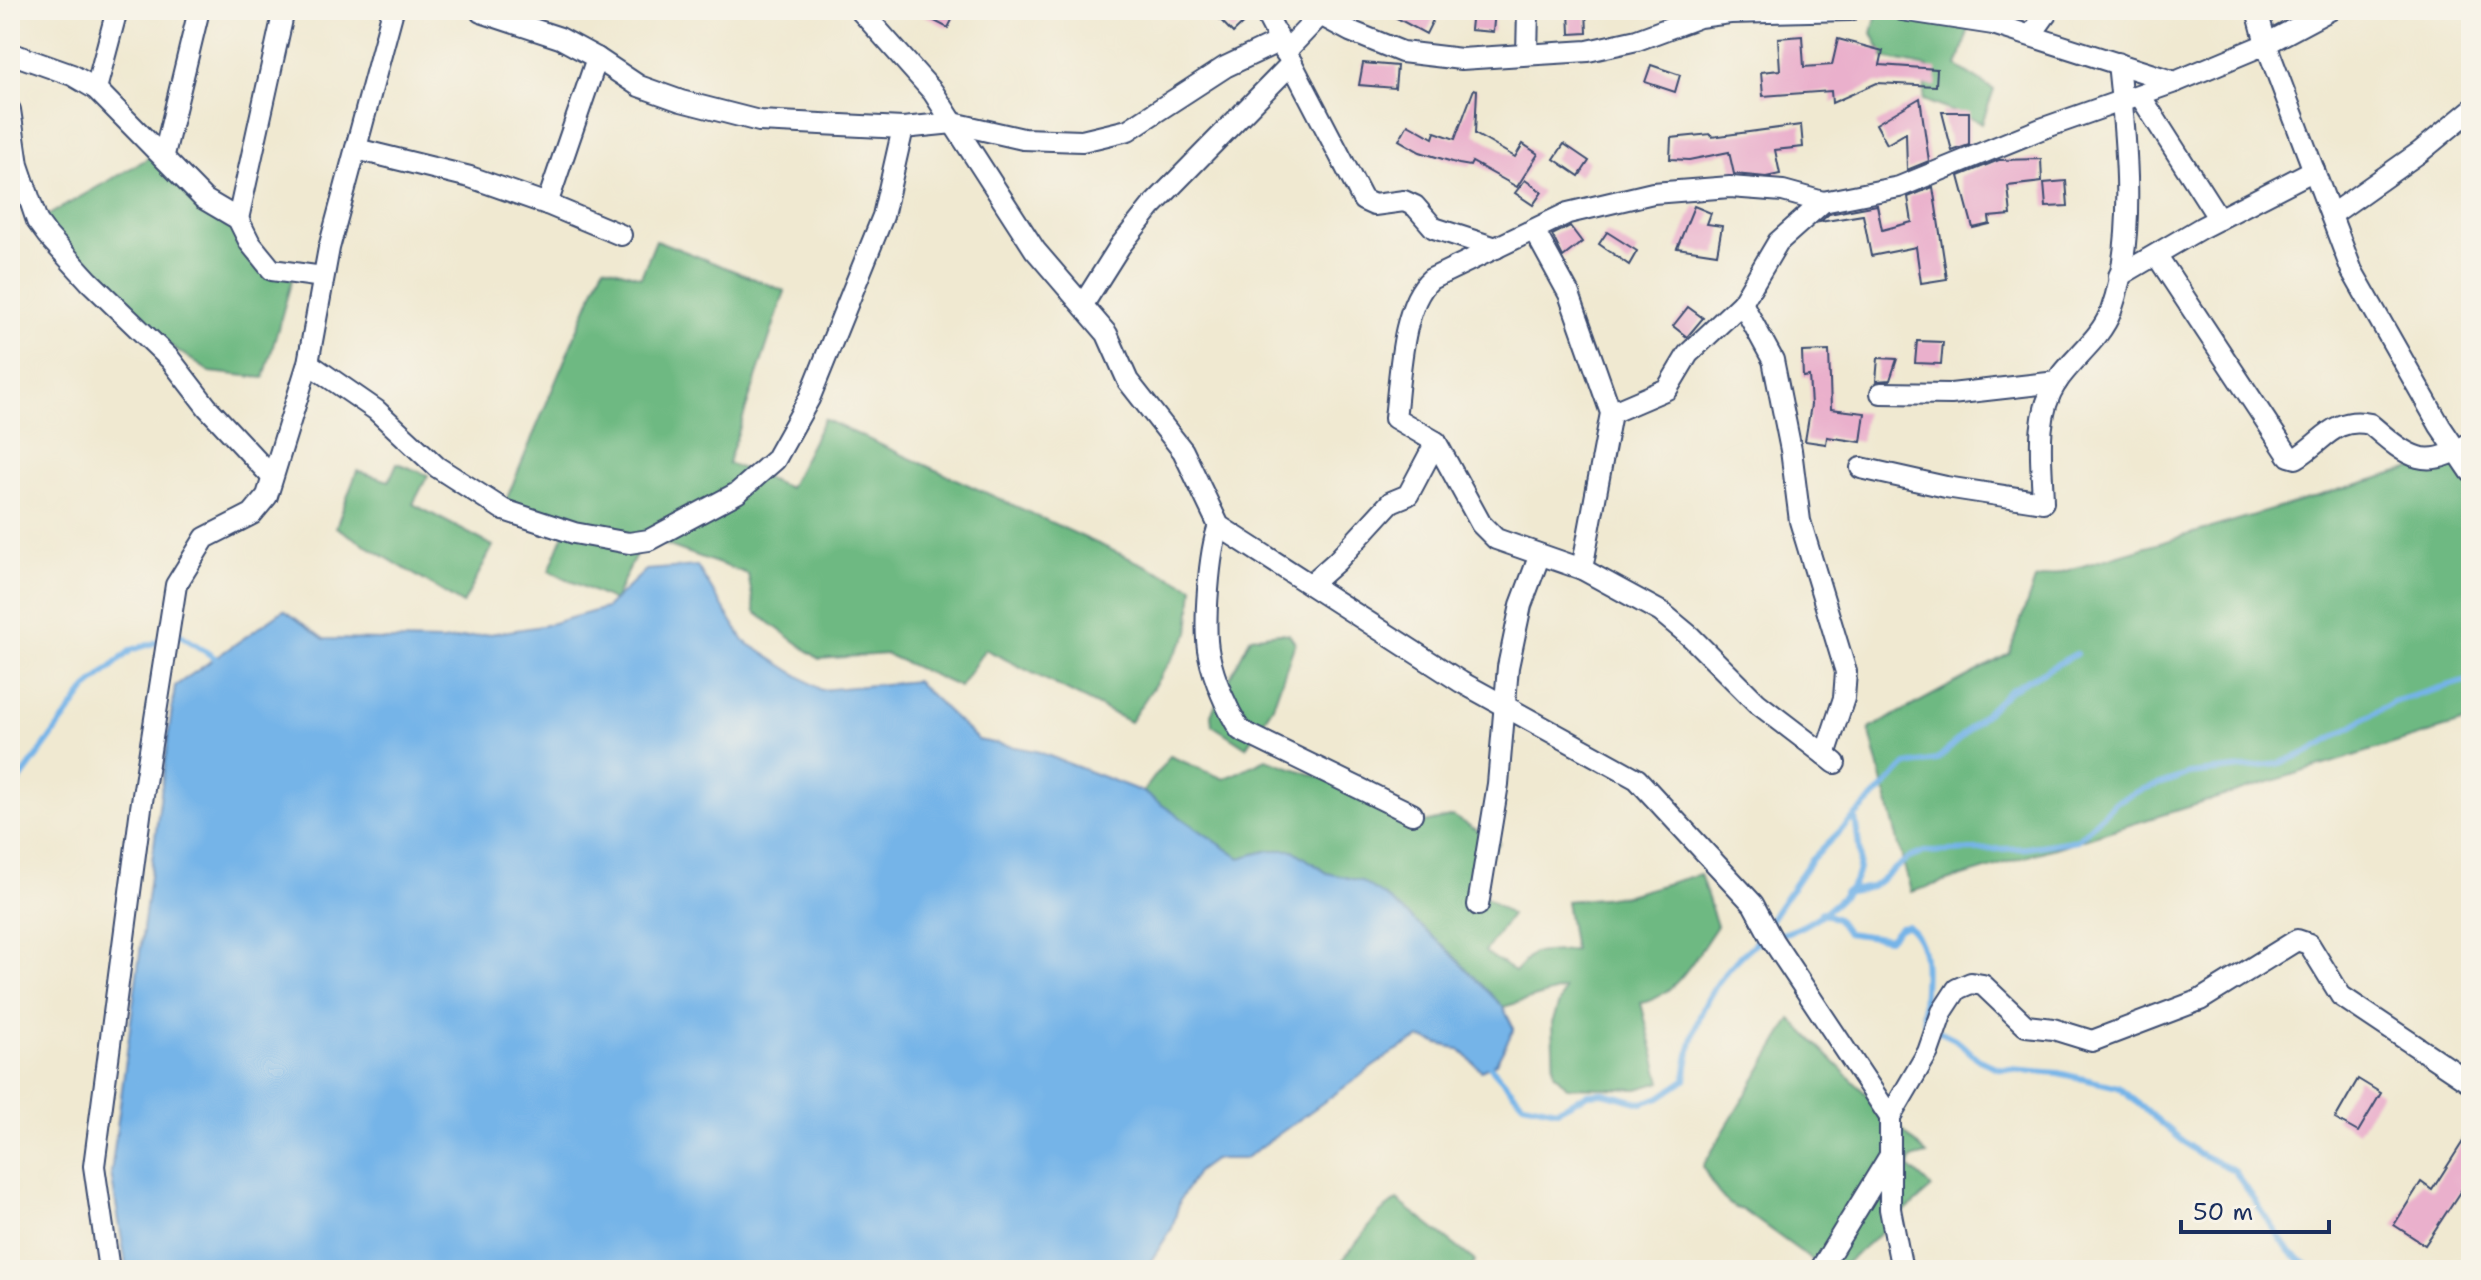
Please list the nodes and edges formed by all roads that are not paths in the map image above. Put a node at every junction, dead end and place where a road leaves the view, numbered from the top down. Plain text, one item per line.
1 (117, 10) edge
2 (199, 10) edge
3 (284, 10) edge
4 (393, 10) edge
5 (860, 10) edge
6 (1264, 10) edge
7 (1528, 10) edge
8 (1850, 10) edge
9 (1902, 10) edge
10 (2049, 10) edge
11 (2257, 10) edge
12 (2330, 10) edge
13 (481, 12) edge
14 (1319, 12) edge
15 (1699, 14) edge
16 (2031, 35) junction
17 (2266, 44) junction
18 (1286, 52) junction
19 (10, 53) edge
20 (1527, 54) junction
21 (597, 58) junction
22 (2118, 63) junction
23 (2175, 82) junction
24 (96, 89) junction
25 (2131, 100) junction
26 (10, 110) edge
27 (2471, 110) edge
28 (953, 123) junction
29 (903, 128) junction
30 (356, 149) junction
31 (164, 155) junction
32 (2314, 170) junction
33 (1823, 202) junction
34 (547, 204) junction
35 (2331, 215) junction
36 (238, 219) junction
37 (2219, 219) junction
38 (1534, 230) junction
39 (621, 235) dead end
40 (1496, 248) junction
41 (2157, 256) junction
42 (2119, 276) junction
43 (323, 277) junction
44 (1084, 303) junction
45 (1742, 303) junction
46 (308, 363) junction
47 (2057, 382) junction
48 (1881, 393) dead end
49 (1611, 413) junction
50 (1436, 442) junction
51 (2464, 447) edge
52 (1861, 468) dead end
53 (2471, 472) edge
54 (272, 477) junction
55 (1219, 526) junction
56 (1539, 557) junction
57 (1582, 569) junction
58 (1311, 584) junction
59 (1503, 706) junction
60 (1412, 814) dead end
61 (1478, 905) dead end
62 (2471, 1083) edge
63 (1890, 1117) junction
64 (1889, 1157) junction
65 (109, 1270) edge
66 (1820, 1270) edge
67 (1902, 1270) edge

1 - 24 street
2 - 31 street
3 - 36 street
4 - 30 street
5 - 28 street
6 - 18 street
7 - 20 street
8 - 15 street
9 - 16 street
10 - 16 street
11 - 17 street
12 - 17 street
13 - 21 street
14 - 18 street
14 - 20 street
15 - 20 street
16 - 22 street
17 - 23 street
17 - 32 street
18 - 28 street
18 - 40 street
18 - 44 street
19 - 24 street
21 - 29 street
21 - 34 street
22 - 23 street
22 - 25 street
23 - 25 street
24 - 31 street
25 - 33 street
25 - 37 street
25 - 42 street
26 - 54 street
27 - 35 street
28 - 29 street
28 - 44 street
29 - 46 street
30 - 34 street
30 - 43 street
31 - 36 street
32 - 35 street
32 - 37 street
33 - 38 street
33 - 45 street
34 - 39 street
35 - 51 street
36 - 43 street
37 - 41 street
38 - 40 street
38 - 49 street
40 - 50 street
41 - 42 street
41 - 51 street
42 - 47 street
43 - 46 street
44 - 55 street
45 - 49 street
45 - 57 street
46 - 54 street
47 - 48 street
47 - 52 street
49 - 57 street
50 - 56 street
50 - 58 street
51 - 53 street
54 - 65 street
55 - 58 street
55 - 60 street
56 - 57 street
56 - 59 street
58 - 59 street
59 - 61 street
59 - 63 street
62 - 63 street
63 - 64 street
64 - 66 street
64 - 67 street

